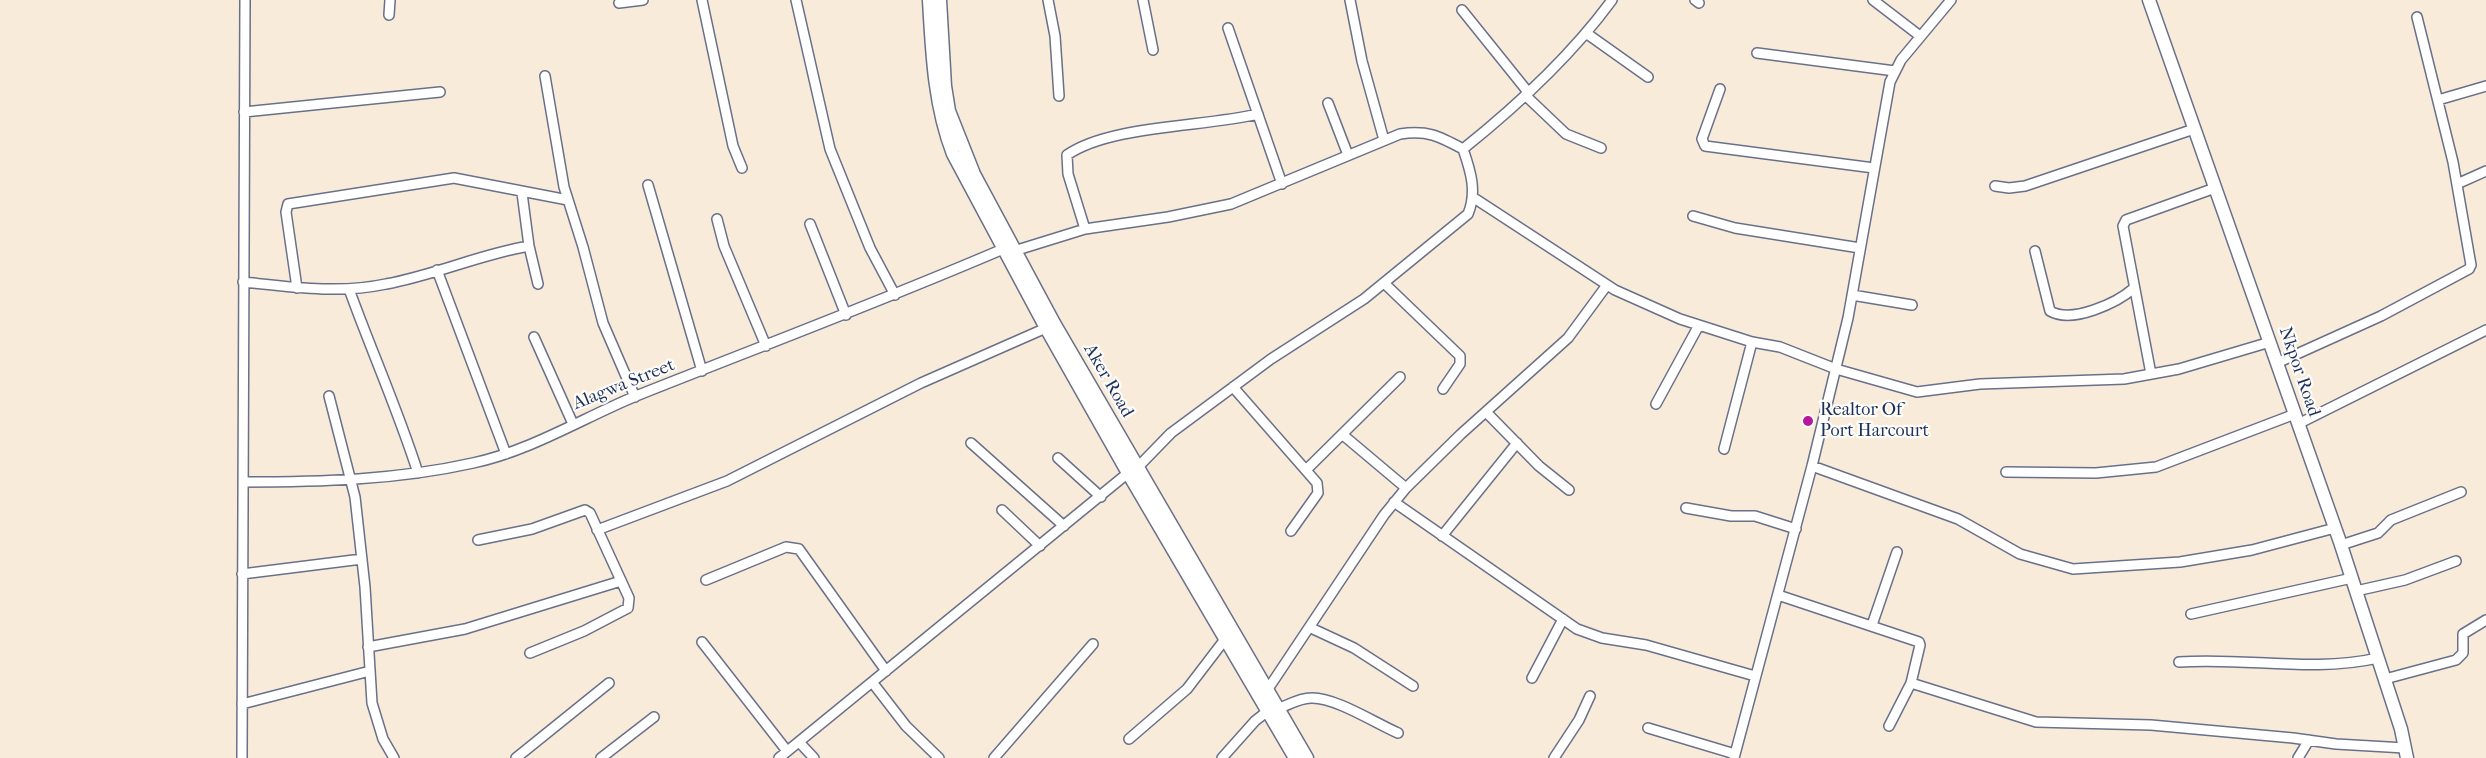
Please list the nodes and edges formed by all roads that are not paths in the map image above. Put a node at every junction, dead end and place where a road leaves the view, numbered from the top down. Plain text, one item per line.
1 (244, 0) edge
2 (390, 0) edge
3 (643, 0) edge
4 (702, 0) edge
5 (796, 0) edge
6 (929, 0) edge
7 (940, 0) edge
8 (1048, 0) edge
9 (1143, 0) edge
10 (1350, 0) edge
11 (1612, 0) edge
12 (1873, 0) edge
13 (1951, 0) edge
14 (2149, 0) edge
15 (619, 3) dead end
16 (1462, 10) dead end
17 (389, 15) dead end
18 (2417, 17) dead end
19 (1227, 28) dead end
20 (1586, 33) junction
21 (1920, 36) junction
22 (1153, 50) dead end
23 (1757, 53) dead end
24 (1895, 71) junction
25 (545, 76) dead end
26 (1648, 77) dead end
27 (2486, 86) edge
28 (1720, 89) dead end
29 (440, 92) dead end
30 (1526, 94) junction
31 (1059, 96) dead end
32 (2438, 100) junction
33 (1329, 102) dead end
34 (244, 112) junction
35 (1258, 114) junction
36 (2194, 129) junction
37 (1384, 140) junction
38 (1602, 148) dead end
39 (1463, 149) junction
40 (1348, 155) junction
41 (742, 168) dead end
42 (1874, 168) junction
43 (2486, 171) edge
44 (1282, 184) junction
45 (2457, 184) junction
46 (648, 185) dead end
47 (1995, 186) dead end
48 (2215, 188) junction
49 (522, 193) junction
50 (1474, 198) junction
51 (568, 200) junction
52 (1693, 216) dead end
53 (717, 219) dead end
54 (810, 224) dead end
55 (1085, 229) junction
56 (529, 246) junction
57 (1860, 248) junction
58 (1009, 250) junction
59 (2035, 251) dead end
60 (437, 270) junction
61 (243, 282) junction
62 (1384, 283) junction
63 (538, 284) dead end
64 (1607, 285) junction
65 (297, 288) junction
66 (2134, 288) junction
67 (349, 289) junction
68 (895, 295) junction
69 (1852, 295) junction
70 (1912, 305) dead end
71 (846, 315) junction
72 (1700, 326) junction
73 (1046, 328) junction
74 (2486, 330) edge
75 (534, 337) dead end
76 (1752, 342) junction
77 (2270, 342) junction
78 (766, 346) junction
79 (2277, 363) junction
80 (1836, 369) junction
81 (702, 371) junction
82 (2151, 374) junction
83 (1400, 377) dead end
84 (1233, 387) junction
85 (1443, 389) dead end
86 (329, 396) dead end
87 (635, 397) junction
88 (1656, 404) dead end
89 (1486, 412) junction
90 (2297, 419) junction
91 (573, 424) junction
92 (1343, 435) junction
93 (971, 443) dead end
94 (1517, 443) junction
95 (1724, 449) dead end
96 (506, 454) junction
97 (1058, 458) dead end
98 (1812, 465) junction
99 (1306, 470) junction
100 (1132, 471) junction
101 (2006, 472) dead end
102 (418, 473) junction
103 (350, 480) junction
104 (243, 482) junction
105 (1406, 488) junction
106 (1569, 490) dead end
107 (2461, 492) dead end
108 (1101, 497) junction
109 (1394, 502) junction
110 (1686, 508) dead end
111 (1002, 510) dead end
112 (1064, 526) junction
113 (2335, 528) junction
114 (597, 530) junction
115 (1796, 530) junction
116 (1292, 531) dead end
117 (1442, 536) junction
118 (478, 540) dead end
119 (2341, 545) junction
120 (1040, 546) junction
121 (1897, 552) dead end
122 (362, 559) junction
123 (2456, 561) dead end
124 (243, 574) junction
125 (2352, 578) junction
126 (706, 580) dead end
127 (621, 581) junction
128 (2356, 591) junction
129 (1778, 596) junction
130 (2191, 614) dead end
131 (1563, 619) junction
132 (2486, 620) edge
133 (1872, 625) junction
134 (1311, 628) junction
135 (1226, 638) junction
136 (702, 642) dead end
137 (1093, 644) dead end
138 (368, 647) junction
139 (530, 653) dead end
140 (2378, 658) junction
141 (2179, 662) dead end
142 (370, 671) junction
143 (886, 671) junction
144 (1755, 676) junction
145 (1532, 678) dead end
146 (2385, 679) junction
147 (872, 682) junction
148 (609, 683) dead end
149 (1911, 683) junction
150 (1413, 686) dead end
151 (1268, 689) junction
152 (1590, 696) dead end
153 (242, 704) junction
154 (1274, 709) junction
155 (654, 717) dead end
156 (1889, 726) dead end
157 (1648, 728) dead end
158 (1398, 733) dead end
159 (1129, 740) dead end
160 (2309, 740) junction
161 (799, 742) junction
162 (788, 751) junction
163 (2406, 753) edge
164 (1735, 756) edge
165 (1303, 757) edge
166 (242, 758) edge
167 (394, 758) edge
168 (516, 758) edge
169 (600, 758) edge
170 (778, 758) edge
171 (814, 758) edge
172 (939, 758) edge
173 (994, 758) edge
174 (1222, 758) edge
175 (1554, 758) edge
176 (2298, 758) edge

1 - 34 street
2 - 17 street
3 - 15 street
4 - 41 street
5 - 68 street
6 - 58 street, Aker Road
7 - 58 street, Aker Road
8 - 31 street
9 - 22 street
10 - 37 street
11 - 20 street
12 - 21 street
13 - 21 street
14 - 36 street, Nkpor Road
16 - 30 street
18 - 32 street
19 - 35 street
20 - 26 street
20 - 30 street
21 - 24 street
23 - 24 street
24 - 42 street
25 - 51 street
27 - 32 street
28 - 42 street
29 - 34 street
30 - 38 street
30 - 39 street
32 - 45 street
33 - 40 street
34 - 61 street
35 - 44 street
35 - 55 street
36 - 47 street
36 - 48 street, Nkpor Road
37 - 39 street, Alagwa Street
37 - 40 street, Alagwa Street
39 - 50 street
40 - 44 street, Alagwa Street
42 - 57 street
43 - 45 street
44 - 55 street, Alagwa Street
45 - 79 street
46 - 81 street
48 - 66 street
48 - 77 street, Nkpor Road
49 - 51 street
49 - 56 street
49 - 65 street
50 - 62 street
50 - 64 street
51 - 87 street
52 - 57 street
53 - 78 street
54 - 71 street
55 - 58 street, Alagwa Street
56 - 60 street
56 - 63 street
57 - 69 street
58 - 68 street, Alagwa Street
58 - 73 street, Aker Road
58 - 100 street, Aker Road
59 - 66 street
60 - 67 street
60 - 96 street
61 - 65 street
61 - 104 street
62 - 84 street
62 - 85 street
64 - 72 street
64 - 89 street
65 - 67 street
66 - 82 street
67 - 102 street
68 - 71 street, Alagwa Street
69 - 70 street
69 - 80 street
71 - 78 street, Alagwa Street
72 - 76 street
72 - 88 street
73 - 100 street, Aker Road
73 - 114 street
74 - 90 street
75 - 91 street
76 - 80 street
76 - 95 street
77 - 79 street, Nkpor Road
77 - 82 street
78 - 81 street, Alagwa Street
79 - 90 street, Nkpor Road
80 - 82 street
80 - 98 street
81 - 87 street, Alagwa Street
83 - 92 street
84 - 99 street
84 - 100 street
86 - 103 street
87 - 91 street, Alagwa Street
89 - 94 street
89 - 105 street
90 - 101 street
90 - 113 street, Nkpor Road
91 - 96 street, Alagwa Street
92 - 99 street
92 - 105 street
93 - 112 street
94 - 106 street
94 - 117 street
96 - 102 street, Alagwa Street
97 - 108 street
98 - 113 street
98 - 115 street
99 - 116 street
100 - 108 street
100 - 135 street, Aker Road
100 - 151 street, Aker Road
102 - 103 street, Alagwa Street
103 - 104 street, Alagwa Street
103 - 122 street
104 - 124 street
105 - 109 street
107 - 119 street
108 - 112 street
109 - 117 street
109 - 134 street
110 - 115 street
111 - 120 street
112 - 120 street
113 - 119 street, Nkpor Road
114 - 118 street
114 - 127 street
115 - 129 street
117 - 131 street
119 - 125 street, Nkpor Road
120 - 143 street
121 - 133 street
122 - 124 street
122 - 138 street
123 - 128 street
124 - 153 street
125 - 128 street, Nkpor Road
125 - 130 street
126 - 143 street
127 - 138 street
127 - 139 street
128 - 140 street, Nkpor Road
129 - 133 street
129 - 144 street
131 - 144 street
131 - 145 street
132 - 146 street
133 - 149 street
134 - 150 street
134 - 151 street
135 - 154 street, Aker Road
135 - 159 street
136 - 162 street
137 - 173 street
138 - 142 street
140 - 141 street
140 - 146 street, Nkpor Road
142 - 153 street
142 - 167 street
143 - 147 street
144 - 164 street
146 - 163 street, Nkpor Road
147 - 161 street
147 - 172 street
148 - 168 street
149 - 156 street
149 - 160 street
151 - 154 street, Aker Road
152 - 175 street
153 - 166 street
154 - 158 street
154 - 165 street, Aker Road
154 - 174 street
155 - 169 street
157 - 164 street
160 - 163 street
160 - 176 street
161 - 162 street
161 - 171 street
162 - 170 street

